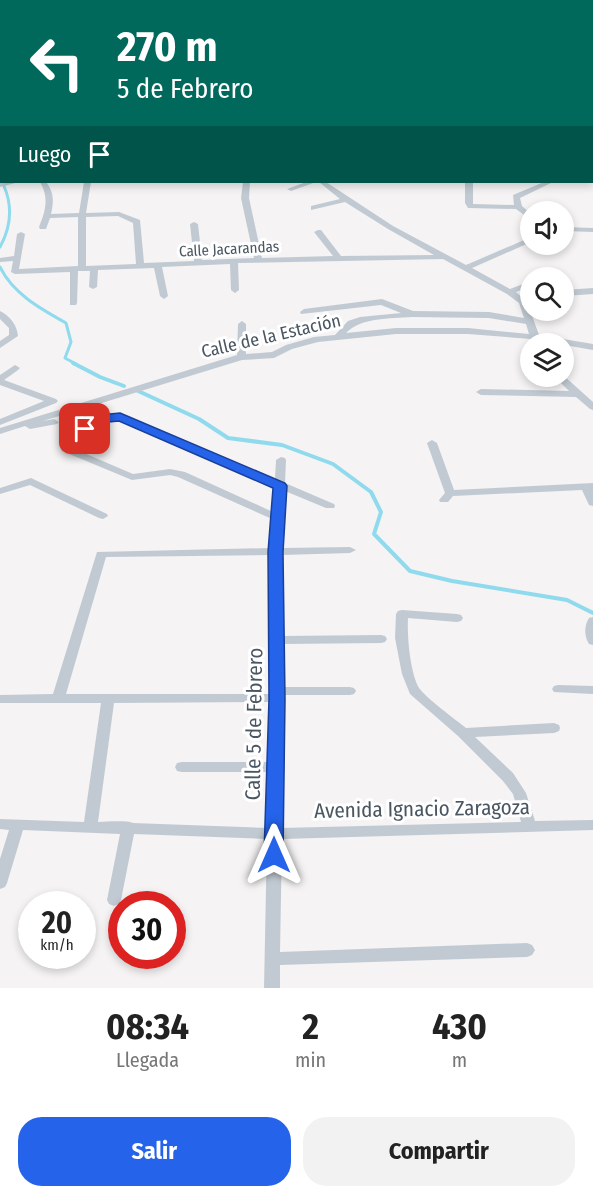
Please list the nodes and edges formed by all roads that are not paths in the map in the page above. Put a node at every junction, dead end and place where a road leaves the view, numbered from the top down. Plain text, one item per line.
1 (44, 183) edge
2 (88, 183) edge
3 (244, 183) edge
4 (309, 183) edge
5 (323, 183) edge
6 (469, 183) edge
7 (547, 183) edge
8 (291, 189) dead end
9 (345, 200) junction
10 (518, 207) joint
11 (314, 208) dead end
12 (82, 215) junction
13 (47, 216) junction
14 (194, 224) dead end
15 (43, 227) dead end
16 (574, 230) edge
17 (318, 232) dead end
18 (592, 232) edge
19 (21, 234) dead end
20 (520, 244) edge
21 (444, 257) junction
22 (16, 258) junction
23 (338, 258) junction
24 (0, 260) edge
25 (259, 260) junction
26 (234, 262) junction
27 (198, 264) junction
28 (140, 266) junction
29 (157, 266) junction
30 (94, 268) junction
31 (466, 268) junction
32 (78, 269) junction
33 (93, 287) dead end
34 (520, 288) edge
35 (235, 290) dead end
36 (593, 291) edge
37 (510, 292) junction
38 (574, 292) edge
39 (164, 296) dead end
40 (520, 297) edge
41 (73, 303) dead end
42 (304, 312) dead end
43 (0, 314) edge
44 (412, 314) junction
45 (531, 322) joint
46 (242, 324) dead end
47 (535, 333) edge
48 (339, 335) junction
49 (520, 338) edge
50 (574, 344) edge
51 (0, 346) edge
52 (593, 346) edge
53 (241, 357) junction
54 (15, 368) dead end
55 (0, 381) edge
56 (570, 387) edge
57 (481, 392) dead end
58 (578, 394) junction
59 (593, 407) edge
60 (54, 422) dead end
61 (2, 427) edge
62 (432, 443) dead end
63 (281, 460) dead end
64 (280, 486) junction
65 (589, 486) edge
66 (0, 491) edge
67 (593, 503) edge
68 (330, 506) dead end
69 (103, 516) dead end
70 (278, 518) junction
71 (350, 550) dead end
72 (276, 552) junction
73 (457, 618) dead end
74 (592, 621) edge
75 (381, 639) dead end
76 (277, 640) junction
77 (593, 641) edge
78 (558, 689) dead end
79 (350, 690) dead end
80 (593, 690) edge
81 (277, 695) junction
82 (0, 699) edge
83 (58, 699) junction
84 (108, 700) junction
85 (554, 728) dead end
86 (463, 733) junction
87 (182, 766) dead end
88 (275, 767) junction
89 (0, 824) edge
90 (18, 824) junction
91 (593, 825) edge
92 (90, 826) junction
93 (128, 827) junction
94 (530, 827) junction
95 (274, 834) junction
96 (0, 883) edge
97 (116, 891) edge
98 (527, 950) dead end
99 (274, 959) junction
100 (272, 988) edge

1 - 13 street
2 - 12 street
3 - 25 street
4 - 8 street
5 - 9 street
6 - 10 street
7 - 10 street
9 - 11 street
9 - 21 street
12 - 13 street
12 - 28 street
12 - 32 street
13 - 15 street
14 - 27 street
16 - 18 street
17 - 23 street
19 - 22 street
20 - 31 street
21 - 23 street, Calle Jacarandas
21 - 31 street
22 - 24 street
22 - 32 street, Calle Jacarandas
23 - 25 street, Calle Jacarandas
25 - 26 street, Calle Jacarandas
26 - 27 street, Calle Jacarandas
26 - 35 street
27 - 29 street, Calle Jacarandas
28 - 29 street, Calle Jacarandas
28 - 30 street, Calle Jacarandas
29 - 39 street
30 - 32 street, Calle Jacarandas
30 - 33 street
31 - 37 street
32 - 41 street
34 - 37 street
36 - 38 street
37 - 40 street
42 - 44 street
43 - 51 street
44 - 45 street
44 - 48 street
45 - 47 street
46 - 53 street
48 - 49 street, Calle de la Estación
48 - 53 street, Calle de la Estación
50 - 52 street, Calle de la Estación
53 - 61 street, Calle de la Estación
54 - 55 street
55 - 61 street
56 - 58 street
57 - 58 street
58 - 59 street
60 - 61 street
62 - 65 street
63 - 64 street, Calle 5 de Febrero
64 - 68 street
64 - 70 street, Calle 5 de Febrero
64 - 70 street
65 - 67 street
66 - 69 street
70 - 72 street, Calle 5 de Febrero
71 - 72 street
72 - 76 street, Calle 5 de Febrero
72 - 83 street
73 - 86 street
74 - 77 street
75 - 76 street
76 - 81 street, Calle 5 de Febrero
78 - 80 street
79 - 81 street
81 - 84 street
81 - 88 street, Calle 5 de Febrero
82 - 83 street
83 - 84 street
84 - 92 street
85 - 86 street
86 - 94 street
87 - 88 street
88 - 95 street, Calle 5 de Febrero
89 - 90 street, Avenida Ignacio Zaragoza
90 - 92 street, Avenida Ignacio Zaragoza
90 - 96 street
91 - 94 street, Avenida Ignacio Zaragoza
92 - 93 street, Avenida Ignacio Zaragoza
93 - 95 street, Avenida Ignacio Zaragoza
93 - 97 street
94 - 95 street, Avenida Ignacio Zaragoza
95 - 99 street, Calle 5 de Febrero
98 - 99 street
99 - 100 street, Calle 5 de Febrero

